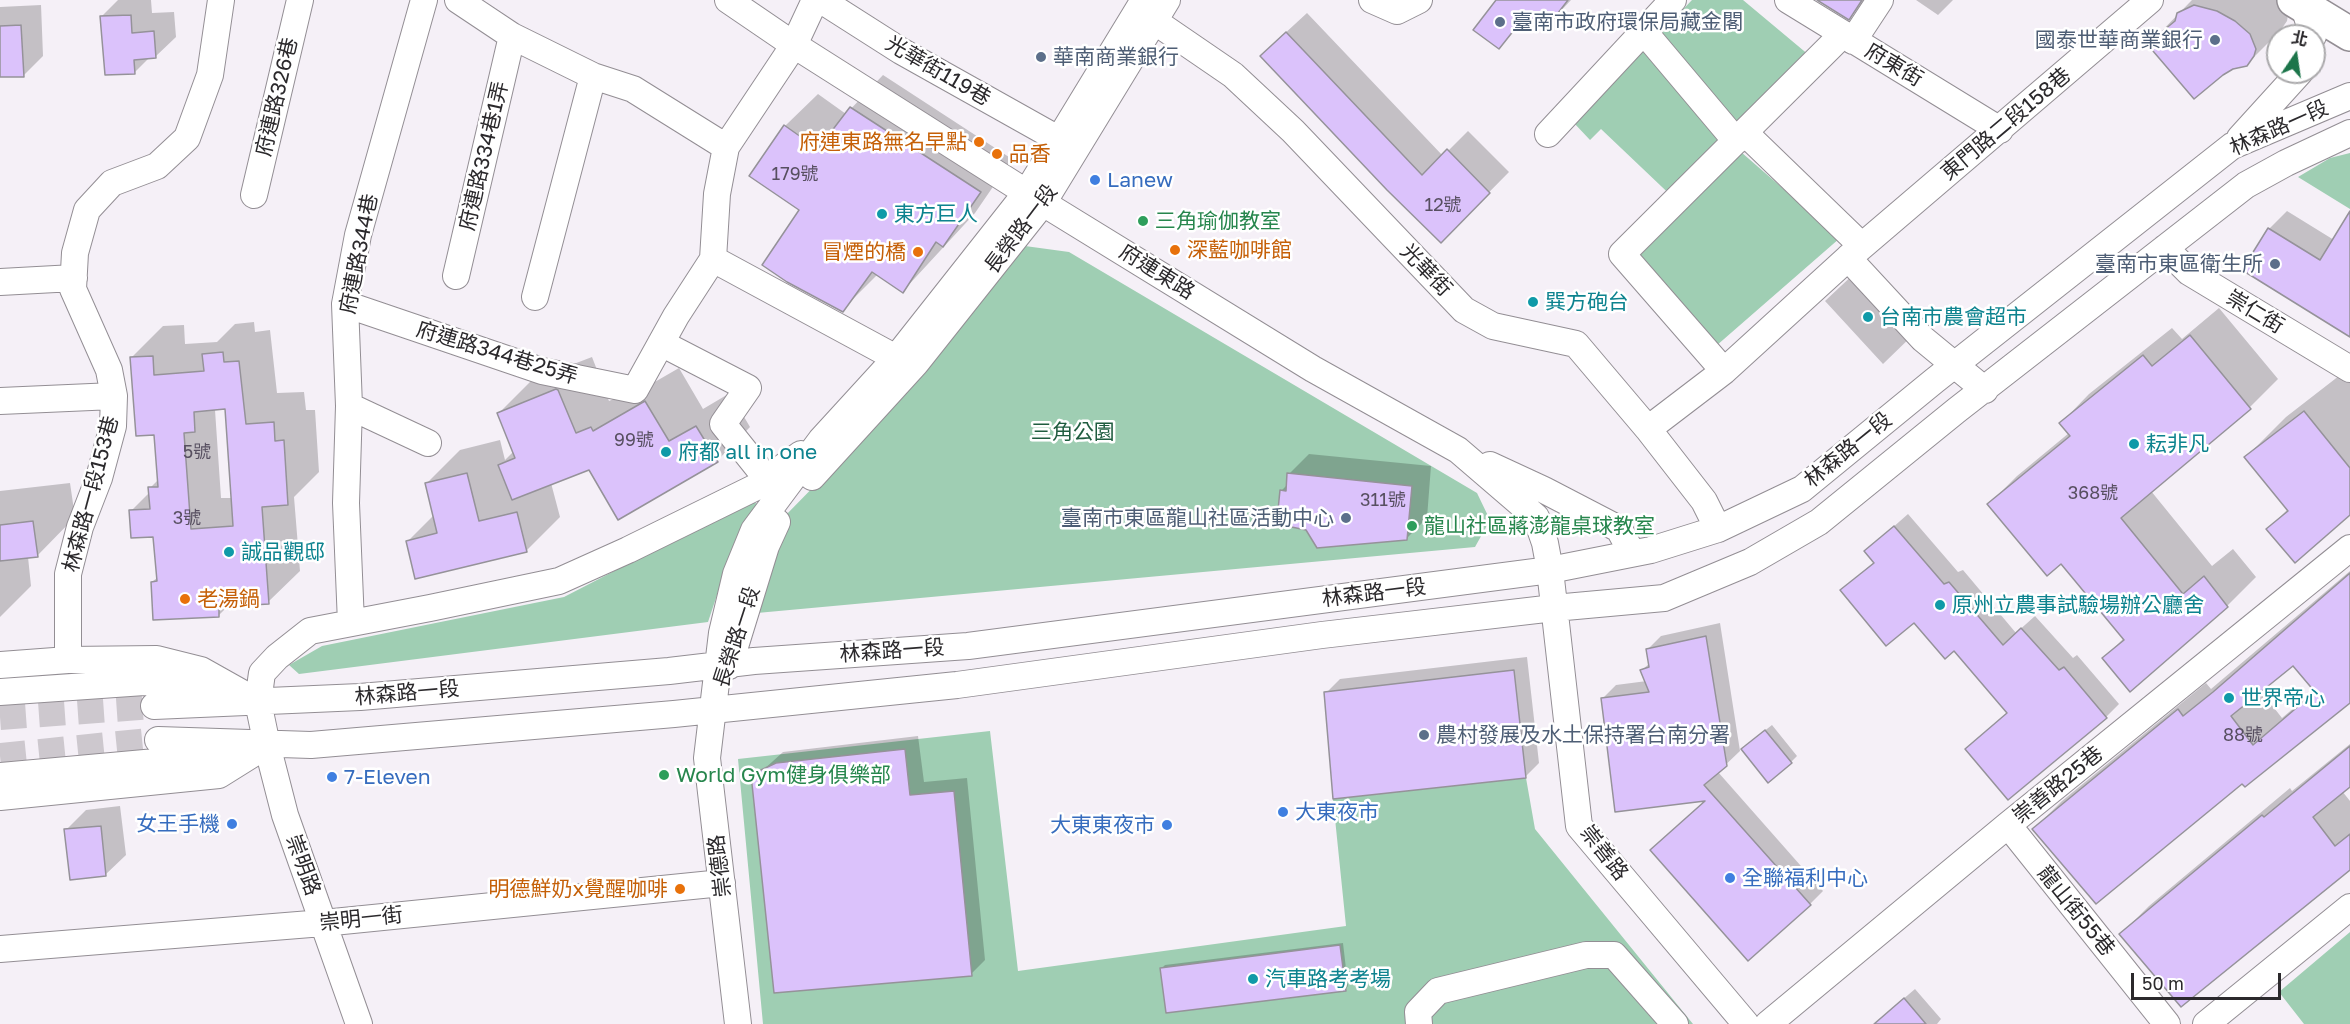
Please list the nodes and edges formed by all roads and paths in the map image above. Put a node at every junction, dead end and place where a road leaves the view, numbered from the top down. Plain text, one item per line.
1 (221, 0) edge
2 (300, 0) edge
3 (424, 0) edge
4 (458, 0) edge
5 (728, 0) edge
6 (816, 0) edge
7 (821, 0) edge
8 (1372, 0) edge
9 (1419, 0) edge
10 (1673, 0) edge
11 (1788, 0) edge
12 (1880, 0) edge
13 (2150, 0) edge
14 (1145, 6) edge
15 (2305, 11) edge
16 (1645, 33) junction
17 (2350, 34) edge
18 (512, 36) junction
19 (1848, 37) junction
20 (794, 45) junction
21 (592, 76) junction
22 (2290, 84) edge
23 (2350, 96) edge
24 (2000, 130) junction
25 (1548, 134) dead end
26 (2350, 134) edge
27 (1741, 137) junction
28 (1058, 139) junction
29 (2232, 146) junction
30 (726, 147) junction
31 (254, 195) dead end
32 (1035, 197) junction
33 (2165, 248) junction
34 (1855, 252) junction
35 (713, 259) junction
36 (456, 276) dead end
37 (74, 279) junction
38 (0, 282) edge
39 (535, 297) dead end
40 (345, 304) junction
41 (661, 343) junction
42 (897, 357) junction
43 (1954, 365) junction
44 (2350, 369) edge
45 (1724, 371) junction
46 (1985, 390) junction
47 (114, 396) junction
48 (0, 401) edge
49 (349, 406) junction
50 (1648, 429) junction
51 (821, 440) junction
52 (428, 443) dead end
53 (1458, 450) junction
54 (767, 479) junction
55 (1718, 529) junction
56 (2350, 548) edge
57 (1632, 553) junction
58 (1550, 570) junction
59 (1554, 608) junction
60 (351, 623) junction
61 (68, 660) junction
62 (0, 665) edge
63 (724, 665) junction
64 (0, 692) edge
65 (258, 702) junction
66 (154, 706) tunnel mouth
67 (713, 709) junction
68 (158, 740) tunnel mouth
69 (267, 745) junction
70 (0, 776) edge
71 (0, 797) edge
72 (2008, 825) junction
73 (722, 883) junction
74 (2350, 908) edge
75 (323, 923) junction
76 (0, 949) edge
77 (359, 1024) edge
78 (738, 1024) edge
79 (1419, 1024) edge
80 (1675, 1024) edge
81 (1746, 1024) edge
82 (1768, 1024) edge
83 (2167, 1024) edge
84 (2206, 1024) edge

1 - 37 street, 林森路一段153巷
2 - 31 street, 府連路326巷
3 - 40 street, 府連路344巷
4 - 18 street
5 - 20 street, 府連東路
6 - 20 street
7 - 28 street, 光華街119巷
8 - 9 street
10 - 16 street
11 - 19 street, 府東街
12 - 19 street
13 - 24 street, 東門路二段158巷
14 - 28 street, 長榮路一段
14 - 32 street, 長榮路一段
14 - 50 street, 光華街
15 - 17 main road
16 - 25 street
16 - 27 street
18 - 21 street
18 - 36 street, 府連路334巷1弄
19 - 24 street, 府東街
19 - 27 street
20 - 30 street
20 - 32 street, 府連東路
21 - 30 street
21 - 39 street
22 - 29 street
23 - 29 street, 林森路一段
24 - 34 street, 東門路二段158巷
26 - 33 street, 林森路一段
27 - 34 street
27 - 45 street
28 - 32 street, 長榮路一段
29 - 43 street, 林森路一段
30 - 35 street
32 - 42 street, 長榮路一段
32 - 53 street, 府連東路
32 - 63 street, 長榮路一段
33 - 44 street, 崇仁街
33 - 46 street, 林森路一段
34 - 43 street
34 - 45 street, 東門路二段158巷
35 - 41 street
35 - 42 street
37 - 38 street
37 - 47 street, 林森路一段153巷
40 - 41 street, 府連路344巷25弄
40 - 49 street, 府連路344巷
41 - 54 street
42 - 51 street, 長榮路一段
43 - 46 street
43 - 55 street, 林森路一段
45 - 50 street, 東門路二段158巷
46 - 59 street, 林森路一段
47 - 48 street
47 - 61 street, 林森路一段153巷
49 - 52 street
49 - 60 street, 府連路344巷
50 - 55 street, 光華街
51 - 54 street
51 - 63 street, 長榮路一段
53 - 57 street
53 - 58 street, 府連東路
54 - 60 street
55 - 57 street, 林森路一段
56 - 72 street, 崇善路25巷
57 - 58 street, 林森路一段
58 - 59 street, 崇善路
58 - 63 street, 林森路一段
59 - 67 street, 林森路一段
59 - 81 street, 崇善路
60 - 65 street
61 - 62 street
61 - 65 street
63 - 65 street, 林森路一段
63 - 67 street, 長榮路一段
64 - 65 street, 林森路一段
65 - 66 street, 林森路一段
65 - 69 street, 崇明路
67 - 69 street, 林森路一段
67 - 73 street, 崇德路
68 - 69 street, 林森路一段
69 - 70 street, 林森路一段
69 - 71 street
69 - 75 street, 崇明路
72 - 82 street, 崇善路25巷
72 - 83 street, 龍山街55巷
73 - 75 street, 崇明一街
73 - 78 street, 崇德路
74 - 84 street
75 - 76 street, 崇明一街
75 - 77 street, 崇明路
79 - 80 street

